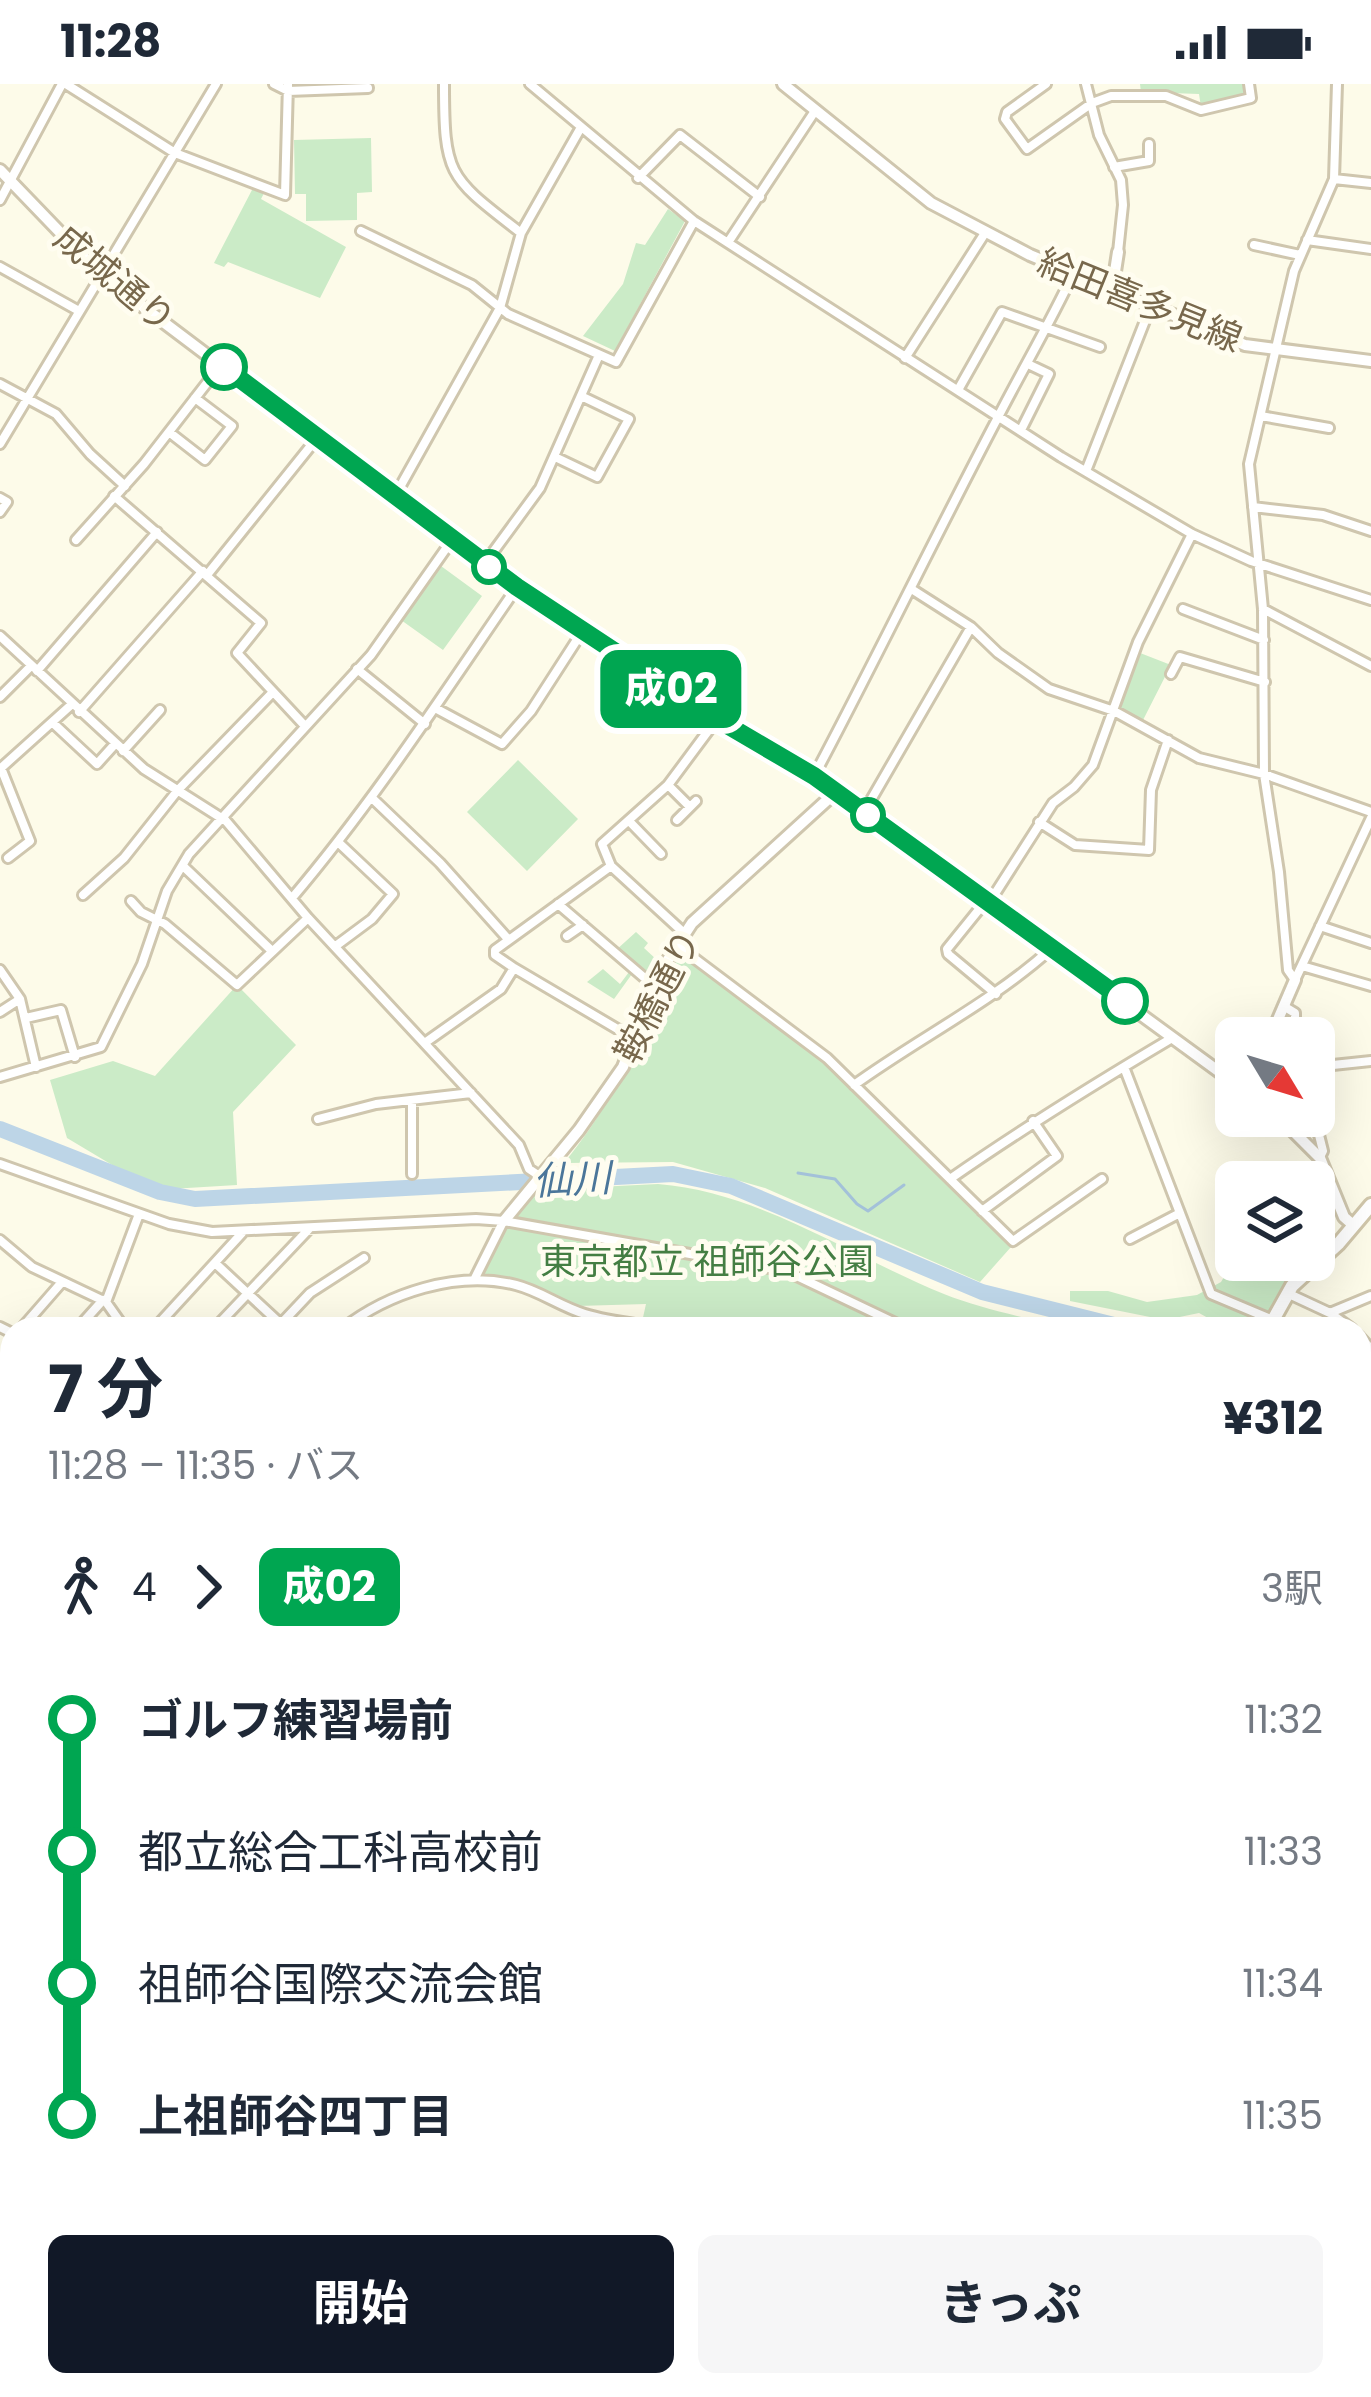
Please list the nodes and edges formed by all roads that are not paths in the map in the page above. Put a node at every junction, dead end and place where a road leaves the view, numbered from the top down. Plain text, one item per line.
1 (64, 84) edge
2 (216, 84) edge
3 (274, 84) edge
4 (444, 84) edge
5 (530, 84) edge
6 (783, 84) edge
7 (1046, 84) edge
8 (1086, 84) edge
9 (1250, 84) edge
10 (1337, 84) edge
11 (288, 87) edge
12 (368, 88) dead end
13 (1092, 103) junction
14 (815, 111) junction
15 (580, 129) junction
16 (1149, 144) dead end
17 (175, 153) junction
18 (1114, 167) junction
19 (5, 175) edge
20 (638, 178) junction
21 (1334, 179) junction
22 (1371, 183) edge
23 (760, 196) junction
24 (0, 200) edge
25 (694, 221) junction
26 (361, 231) dead end
27 (520, 232) junction
28 (985, 233) junction
29 (1307, 240) junction
30 (729, 241) junction
31 (1254, 245) dead end
32 (1371, 250) edge
33 (1118, 252) joint
34 (1300, 255) junction
35 (0, 267) edge
36 (1073, 274) junction
37 (101, 275) junction
38 (1112, 291) junction
39 (500, 308) junction
40 (1150, 308) junction
41 (79, 311) junction
42 (1046, 331) junction
43 (1100, 347) dead end
44 (1275, 350) junction
45 (599, 356) junction
46 (905, 358) junction
47 (1371, 361) edge
48 (221, 364) junction
49 (1030, 364) junction
50 (0, 384) edge
51 (958, 389) junction
52 (581, 396) junction
53 (195, 398) junction
54 (27, 399) junction
55 (1261, 416) junction
56 (998, 417) junction
57 (1328, 428) dead end
58 (1021, 430) junction
59 (169, 432) junction
60 (318, 437) junction
61 (0, 444) edge
62 (555, 457) junction
63 (1086, 471) junction
64 (125, 486) junction
65 (114, 496) junction
66 (395, 496) junction
67 (0, 498) edge
68 (1253, 507) junction
69 (0, 512) edge
70 (1371, 531) edge
71 (157, 532) junction
72 (1192, 534) junction
73 (76, 540) dead end
74 (452, 540) junction
75 (1256, 562) junction
76 (485, 564) junction
77 (204, 573) junction
78 (517, 587) junction
79 (913, 590) junction
80 (1371, 600) edge
81 (1183, 609) dead end
82 (1263, 610) junction
83 (971, 627) junction
84 (582, 632) junction
85 (0, 636) edge
86 (1264, 640) junction
87 (1371, 666) edge
88 (34, 668) junction
89 (357, 669) junction
90 (1171, 674) dead end
91 (1265, 682) junction
92 (273, 692) junction
93 (0, 697) edge
94 (75, 708) junction
95 (435, 708) junction
96 (160, 710) dead end
97 (1114, 711) junction
98 (717, 719) junction
99 (53, 723) junction
100 (425, 724) junction
101 (305, 726) junction
102 (1168, 740) junction
103 (119, 748) junction
104 (0, 769) edge
105 (1264, 774) junction
106 (814, 776) junction
107 (668, 785) junction
108 (178, 790) junction
109 (836, 792) junction
110 (372, 798) junction
111 (864, 812) junction
112 (1371, 815) edge
113 (220, 817) junction
114 (677, 820) dead end
115 (629, 821) junction
116 (1039, 822) junction
117 (339, 843) junction
118 (661, 854) dead end
119 (8, 858) dead end
120 (184, 866) junction
121 (611, 866) junction
122 (83, 896) dead end
123 (292, 898) junction
124 (131, 901) dead end
125 (988, 902) junction
126 (558, 904) junction
127 (308, 918) junction
128 (158, 919) junction
129 (583, 925) junction
130 (1320, 926) junction
131 (567, 936) dead end
132 (680, 939) junction
133 (508, 940) junction
134 (1371, 943) edge
135 (337, 945) junction
136 (1052, 948) junction
137 (272, 951) junction
138 (1302, 966) junction
139 (514, 968) junction
140 (0, 970) edge
141 (1295, 980) junction
142 (654, 986) junction
143 (1371, 986) edge
144 (996, 994) junction
145 (20, 999) junction
146 (1285, 1007) junction
147 (0, 1012) edge
148 (1280, 1017) edge
149 (1294, 1017) edge
150 (26, 1018) junction
151 (1173, 1037) junction
152 (636, 1040) junction
153 (426, 1042) junction
154 (75, 1057) junction
155 (1371, 1061) edge
156 (1335, 1065) edge
157 (36, 1066) junction
158 (1124, 1067) junction
159 (1215, 1068) edge
160 (0, 1077) edge
161 (854, 1084) junction
162 (472, 1093) junction
163 (412, 1102) junction
164 (318, 1119) dead end
165 (1033, 1121) junction
166 (1299, 1137) edge
167 (1320, 1137) edge
168 (1320, 1158) junction
169 (0, 1164) edge
170 (546, 1170) junction
171 (412, 1174) dead end
172 (950, 1179) junction
173 (1102, 1179) dead end
174 (1371, 1205) edge
175 (982, 1211) junction
176 (1180, 1213) junction
177 (139, 1214) junction
178 (504, 1221) junction
179 (1352, 1226) junction
180 (310, 1228) junction
181 (243, 1232) junction
182 (1130, 1240) dead end
183 (1, 1242) edge
184 (364, 1258) dead end
185 (215, 1263) junction
186 (474, 1280) junction
187 (62, 1282) junction
188 (247, 1293) junction
189 (1287, 1293) junction
190 (1371, 1296) edge
191 (104, 1301) junction
192 (1330, 1313) junction
193 (31, 1317) edge
194 (89, 1317) edge
195 (115, 1317) edge
196 (165, 1317) edge
197 (225, 1317) edge
198 (271, 1317) edge
199 (290, 1317) edge
200 (360, 1317) edge
201 (597, 1317) edge
202 (883, 1317) edge
203 (1255, 1317) edge
204 (1274, 1317) edge
205 (1336, 1317) edge

1 - 17 street
1 - 19 street
2 - 17 street
3 - 11 street
4 - 27 street
5 - 15 street
6 - 14 street, 給田喜多見線
7 - 13 street
8 - 13 street
9 - 13 street
10 - 21 street
11 - 12 street
11 - 17 street
13 - 18 street
14 - 23 street
14 - 28 street, 給田喜多見線
15 - 20 street
15 - 27 street
16 - 18 street
17 - 37 street
18 - 33 street
19 - 24 street
19 - 37 street, 成城通り
20 - 23 street
20 - 25 street
21 - 22 street
21 - 29 street
23 - 30 street
25 - 30 street
25 - 45 street
26 - 39 street
27 - 39 street
28 - 36 street, 給田喜多見線
28 - 46 street
29 - 32 street
29 - 34 street
30 - 46 street
31 - 34 street
33 - 38 street
34 - 44 street
35 - 41 street
36 - 38 street, 給田喜多見線
36 - 42 street
37 - 41 street
37 - 48 street, 成城通り
38 - 40 street, 給田喜多見線
39 - 45 street
39 - 66 street
40 - 44 street, 給田喜多見線
40 - 63 street
41 - 54 street
42 - 43 street
42 - 49 street
42 - 51 street
44 - 47 street, 給田喜多見線
44 - 55 street
45 - 52 street
46 - 51 street
48 - 53 street
48 - 60 street, 成城通り
49 - 56 street
49 - 58 street
50 - 54 street
51 - 56 street
52 - 62 street
52 - 62 street
53 - 59 street
53 - 59 street
54 - 61 street
54 - 64 street
55 - 57 street
55 - 68 street
56 - 58 street
56 - 79 street
58 - 63 street
59 - 64 street
60 - 66 street, 成城通り
60 - 77 street
62 - 76 street
63 - 72 street
64 - 65 street
65 - 71 street
65 - 73 street
66 - 74 street, 成城通り
67 - 69 street
68 - 70 street
68 - 75 street
71 - 77 street
71 - 88 street
72 - 75 street
72 - 97 street
74 - 76 street, 成城通り
74 - 89 street
75 - 80 street
75 - 82 street
76 - 78 street, 成城通り
77 - 92 street
77 - 94 street
78 - 84 street, 成城通り
78 - 95 street
79 - 83 street
79 - 106 street
81 - 86 street
82 - 86 street
82 - 87 street
83 - 97 street
83 - 111 street
84 - 95 street
84 - 98 street, 成城通り
85 - 88 street
86 - 91 street
88 - 93 street
88 - 94 street
89 - 100 street
89 - 101 street
90 - 91 street
91 - 105 street
92 - 101 street
92 - 108 street
94 - 99 street
94 - 103 street
95 - 100 street
96 - 103 street
97 - 102 street
97 - 116 street
98 - 106 street, 成城通り
98 - 107 street
99 - 103 street
99 - 104 street
100 - 110 street
101 - 113 street
102 - 105 street
102 - 116 street
103 - 108 street
104 - 119 street
105 - 112 street
105 - 141 street
106 - 109 street, 成城通り
107 - 114 street
107 - 115 street
108 - 113 street
108 - 122 street
109 - 111 street, 成城通り
109 - 132 street, 鞍橋通り
110 - 117 street
110 - 133 street
111 - 125 street, 成城通り
112 - 130 street
113 - 120 street
113 - 123 street
115 - 118 street
115 - 121 street
116 - 125 street
117 - 123 street
117 - 135 street
120 - 128 street
120 - 137 street
121 - 126 street
121 - 132 street
123 - 127 street
124 - 128 street
125 - 136 street, 成城通り
125 - 144 street
126 - 129 street
126 - 133 street
127 - 135 street
127 - 137 street
128 - 137 street
128 - 154 street
129 - 131 street
129 - 142 street
130 - 134 street
130 - 138 street
132 - 142 street, 鞍橋通り
132 - 161 street
133 - 139 street
135 - 153 street
136 - 144 street
136 - 151 street, 成城通り
138 - 141 street
138 - 143 street
139 - 152 street
139 - 153 street
140 - 145 street
141 - 146 street
142 - 152 street, 鞍橋通り
144 - 161 street
145 - 147 street
145 - 150 street
146 - 148 street
146 - 149 street
150 - 154 street
150 - 157 street
151 - 158 street
151 - 159 street, 成城通り
152 - 170 street, 鞍橋通り
153 - 162 street
154 - 157 street
155 - 156 street
157 - 160 street
158 - 165 street
158 - 176 street
161 - 172 street
162 - 163 street
162 - 170 street
163 - 164 street
163 - 171 street
165 - 172 street
165 - 175 street
166 - 168 street
167 - 168 street
168 - 179 street
169 - 177 street
170 - 178 street, 鞍橋通り
172 - 175 street
173 - 175 street
174 - 179 main road
176 - 182 street
176 - 203 street
177 - 181 street
177 - 191 street
178 - 180 street
178 - 186 street
178 - 202 street
179 - 189 main road
180 - 181 street
180 - 188 street
181 - 185 street
183 - 187 street
184 - 199 street
185 - 188 street
185 - 196 street
186 - 200 street
186 - 201 street
187 - 191 street
187 - 193 street
188 - 197 street
188 - 198 street
189 - 192 street
189 - 204 main road
190 - 192 street
191 - 194 street
191 - 195 street
192 - 205 street

